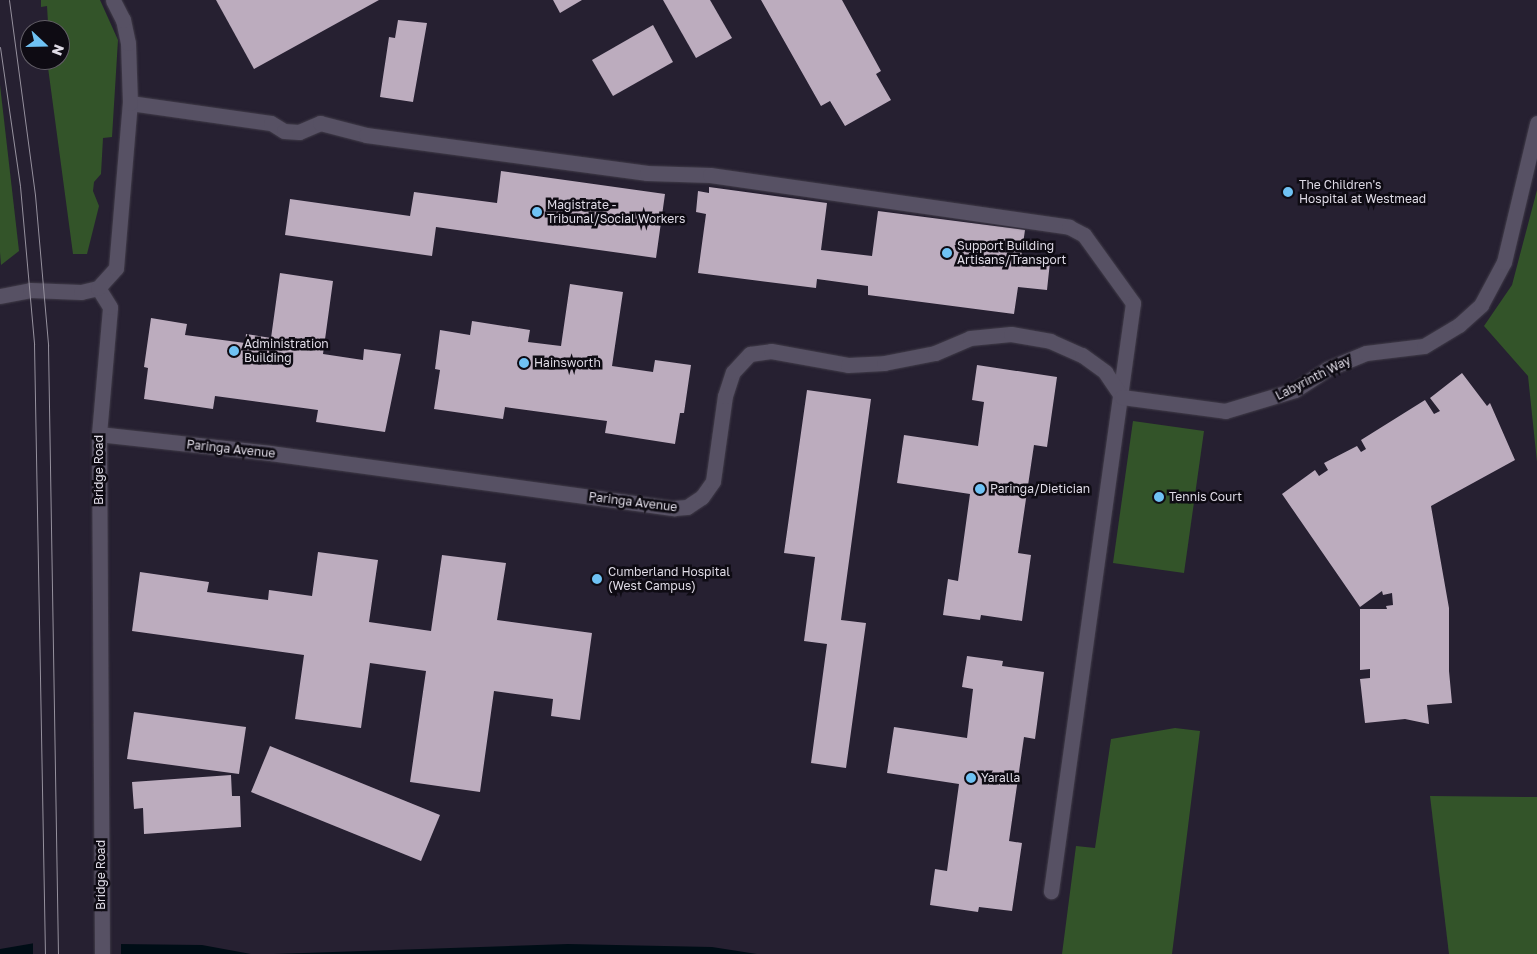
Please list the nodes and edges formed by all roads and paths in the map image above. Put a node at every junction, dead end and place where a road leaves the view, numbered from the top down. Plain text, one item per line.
1 (113, 0) edge
2 (130, 103) junction
3 (1537, 123) edge
4 (98, 288) junction
5 (0, 296) edge
6 (1122, 397) junction
7 (99, 434) junction
8 (1051, 891) dead end
9 (102, 954) edge

1 - 2 lane
2 - 4 lane
2 - 6 lane
3 - 6 lane, Labyrinth Way
4 - 5 lane
4 - 7 lane, Bridge Road
6 - 7 lane, Paringa Avenue
6 - 8 lane
7 - 9 lane, Bridge Road

